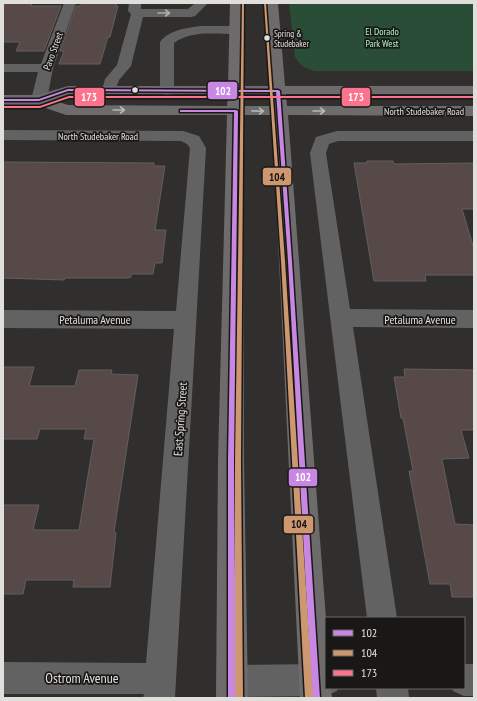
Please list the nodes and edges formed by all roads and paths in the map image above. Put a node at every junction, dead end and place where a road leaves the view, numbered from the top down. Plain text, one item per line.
1 (70, 3) edge
2 (202, 3) edge
3 (236, 3) edge
4 (272, 3) edge
5 (137, 8) edge
6 (236, 30) junction
7 (3, 68) edge
8 (46, 68) junction
9 (109, 90) junction
10 (474, 90) edge
11 (167, 91) junction
12 (236, 91) junction
13 (3, 100) edge
14 (39, 100) junction
15 (279, 101) junction
16 (236, 111) junction
17 (474, 111) edge
18 (3, 135) edge
19 (474, 136) edge
20 (193, 140) joint
21 (341, 318) junction
22 (3, 319) edge
23 (474, 319) edge
24 (187, 320) junction
25 (382, 617) edge
26 (3, 678) edge
27 (319, 686) edge
28 (160, 688) edge
29 (232, 690) edge

1 - 8 street, Pavo Street
5 -> 2 street
3 - 6 main road
4 - 15 main road
5 - 9 street
6 - 11 street
6 - 12 main road
7 - 8 street
8 - 14 street, Pavo Street
9 - 11 main road, North Studebaker Road
9 - 14 main road, North Studebaker Road
10 - 15 main road, North Studebaker Road
11 - 12 main road, North Studebaker Road
12 - 15 main road, North Studebaker Road
12 - 16 main road
13 - 14 main road, North Studebaker Road
14 -> 16 main road, North Studebaker Road
16 -> 15 main road, North Studebaker Road
15 -> 17 main road, North Studebaker Road
15 - 27 main road
16 - 29 main road
18 - 20 street, North Studebaker Road
19 - 21 street
20 - 24 street, East Spring Street
21 - 23 street, Petaluma Avenue
21 - 25 street
22 - 24 street, Petaluma Avenue
24 - 28 street, East Spring Street
26 - 28 street, Ostrom Avenue
27 - 29 street

